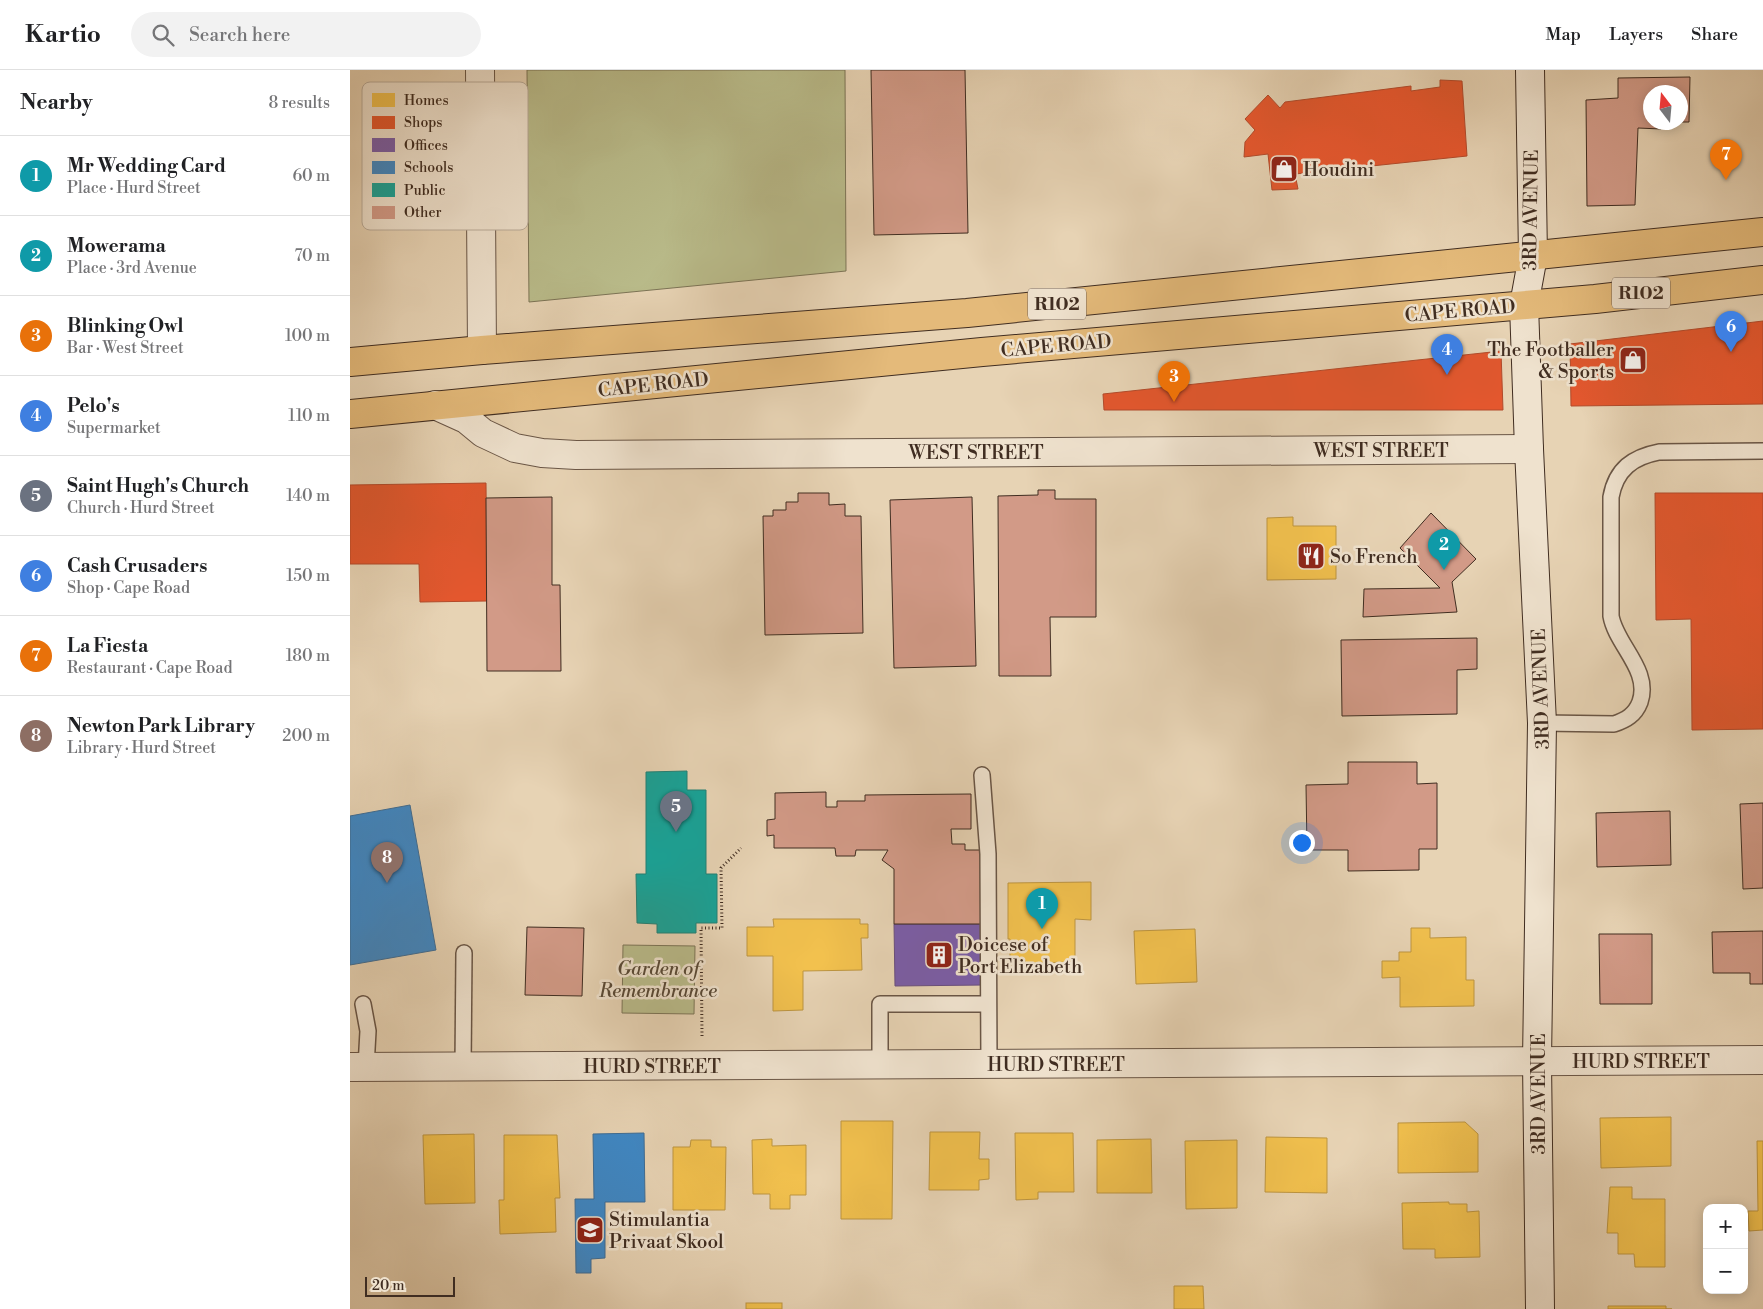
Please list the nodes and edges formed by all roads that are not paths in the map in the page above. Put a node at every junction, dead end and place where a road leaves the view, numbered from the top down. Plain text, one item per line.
1 (1530, 70) edge
2 (481, 230) edge
3 (1763, 232) edge
4 (1533, 256) junction
5 (1763, 280) edge
6 (1524, 304) junction
7 (482, 350) junction
8 (350, 362) edge
9 (435, 405) junction
10 (350, 414) edge
11 (1529, 449) junction
12 (1763, 450) edge
13 (1542, 724) junction
14 (982, 775) dead end
15 (464, 953) dead end
16 (363, 1004) dead end
17 (988, 1004) junction
18 (1763, 1060) edge
19 (1538, 1061) junction
20 (989, 1064) junction
21 (880, 1065) junction
22 (358, 1067) edge
23 (463, 1067) junction
24 (1540, 1309) edge

1 - 4 street, 3RD AVENUE
2 - 7 street
3 - 4 main road, R102
4 - 6 street, 3RD AVENUE
4 - 7 main road, R102
5 - 6 main road, CAPE ROAD / R102
6 - 9 main road, CAPE ROAD / R102
6 - 11 street, 3RD AVENUE
7 - 8 main road, R102
9 - 10 main road, CAPE ROAD / R102
9 - 11 street, WEST STREET
11 - 13 street, 3RD AVENUE
12 - 13 lane
13 - 19 street, 3RD AVENUE
14 - 17 lane
15 - 23 lane
16 - 22 lane
17 - 20 lane
17 - 21 lane
18 - 19 street, HURD STREET
19 - 20 street, HURD STREET
19 - 24 street, 3RD AVENUE
20 - 21 street, HURD STREET
21 - 23 street, HURD STREET
22 - 23 street, HURD STREET

